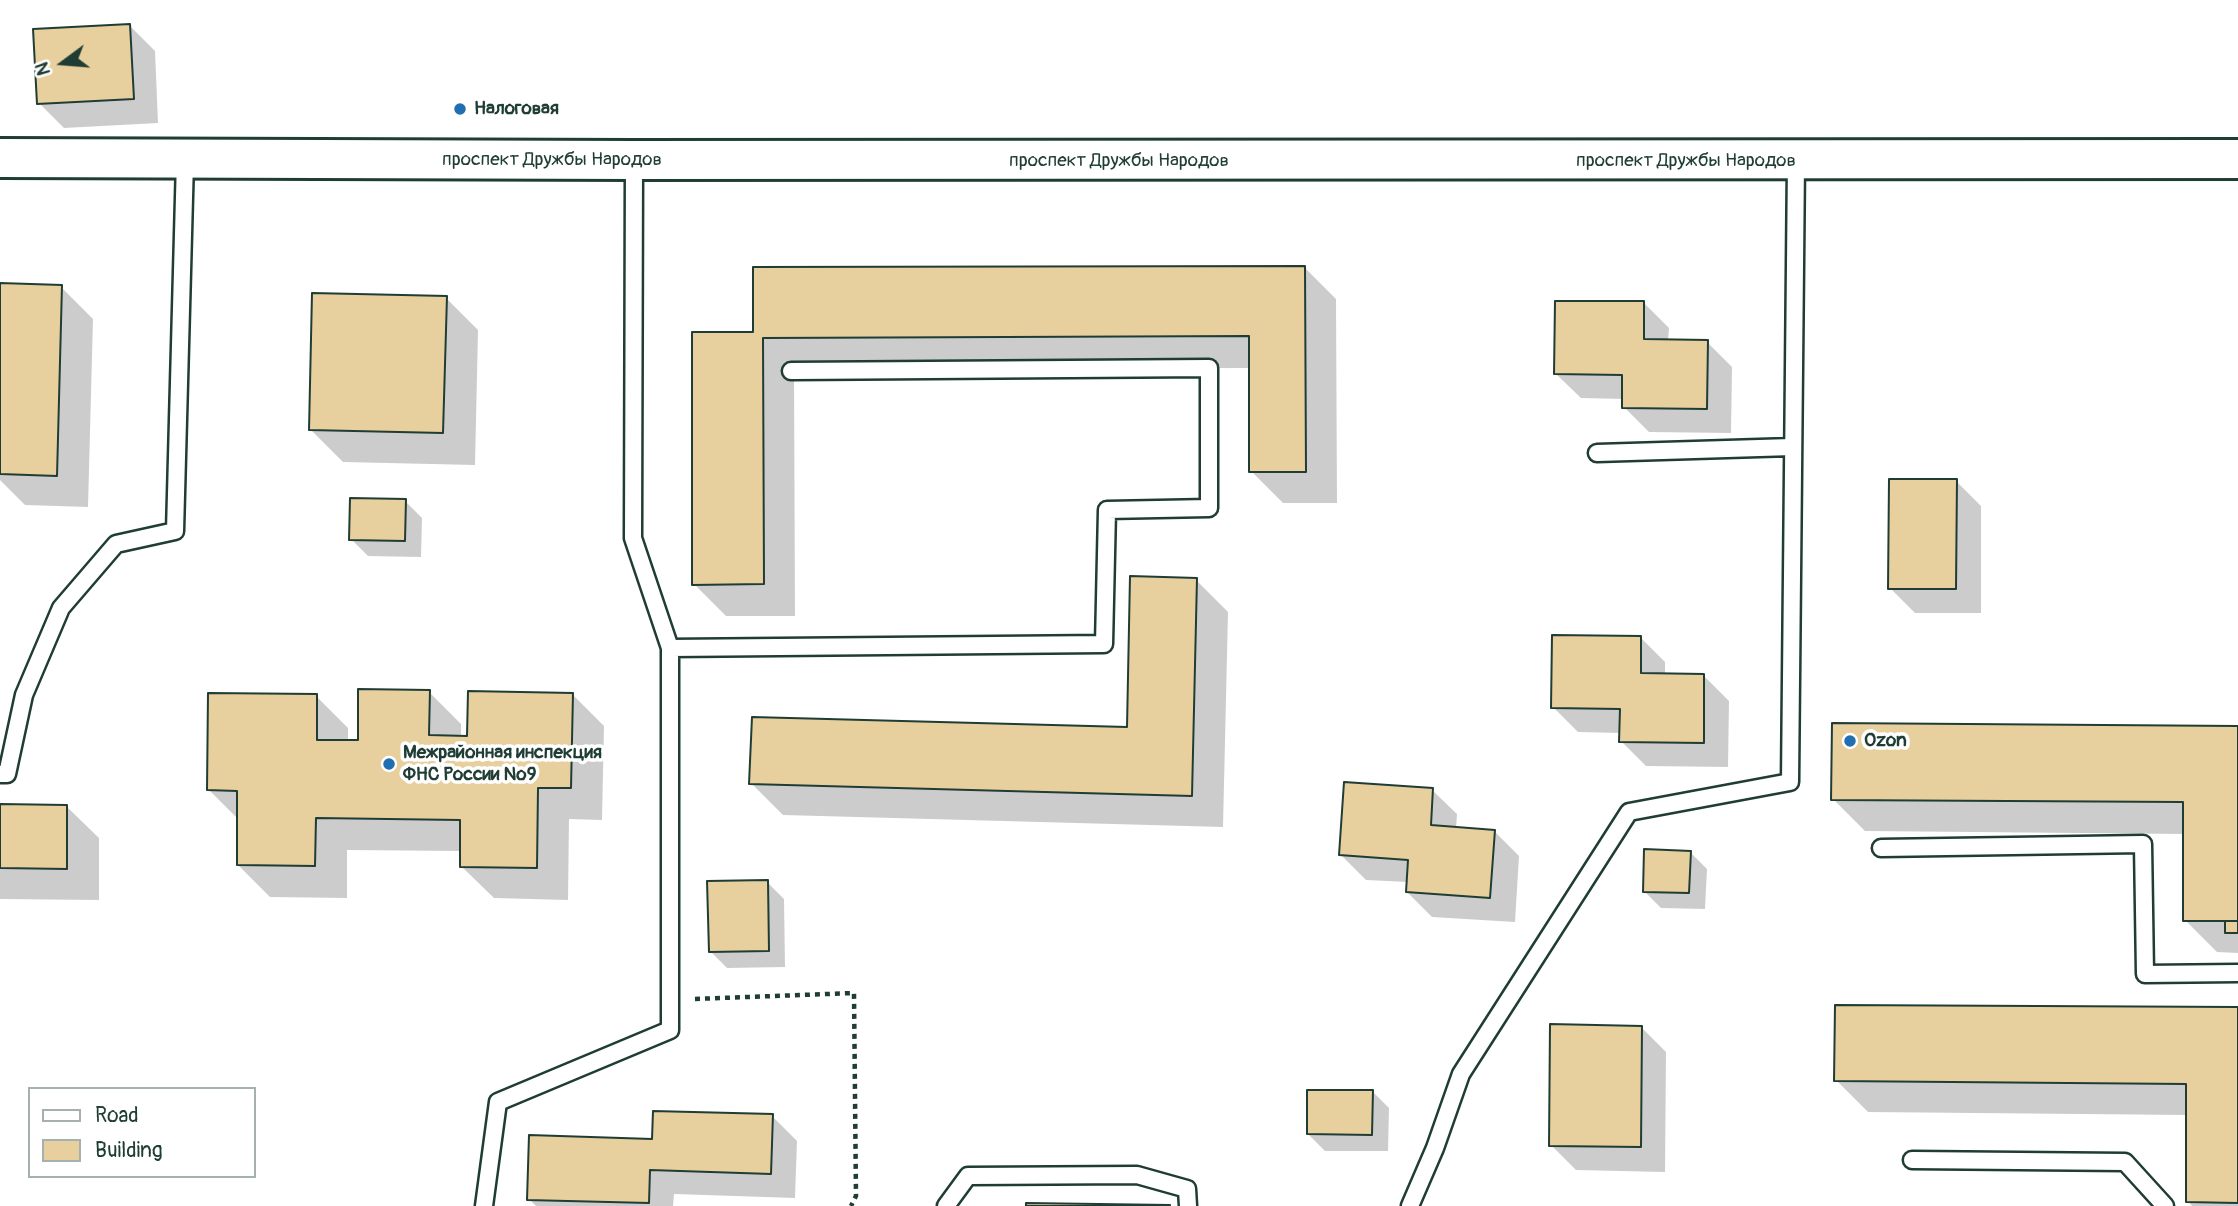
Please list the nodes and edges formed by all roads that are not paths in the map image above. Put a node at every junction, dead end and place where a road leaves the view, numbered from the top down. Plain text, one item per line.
1 (0, 158) edge
2 (2238, 159) edge
3 (185, 160) junction
4 (634, 160) junction
5 (1796, 161) junction
6 (791, 371) dead end
7 (1792, 447) junction
8 (1597, 453) dead end
9 (670, 648) junction
10 (0, 774) edge
11 (1881, 848) dead end
12 (2238, 973) edge
13 (1912, 1160) dead end
14 (484, 1206) edge
15 (946, 1206) edge
16 (1188, 1206) edge
17 (1410, 1206) edge
18 (2165, 1206) edge

1 - 3 main road, проспект Дружбы Народов
2 - 5 main road, проспект Дружбы Народов
3 - 4 main road, проспект Дружбы Народов
3 - 10 lane
4 - 5 main road, проспект Дружбы Народов
4 - 9 lane
5 - 7 lane
6 - 9 lane
7 - 8 lane
7 - 17 lane
9 - 14 lane
11 - 12 lane
13 - 18 lane
15 - 16 lane

